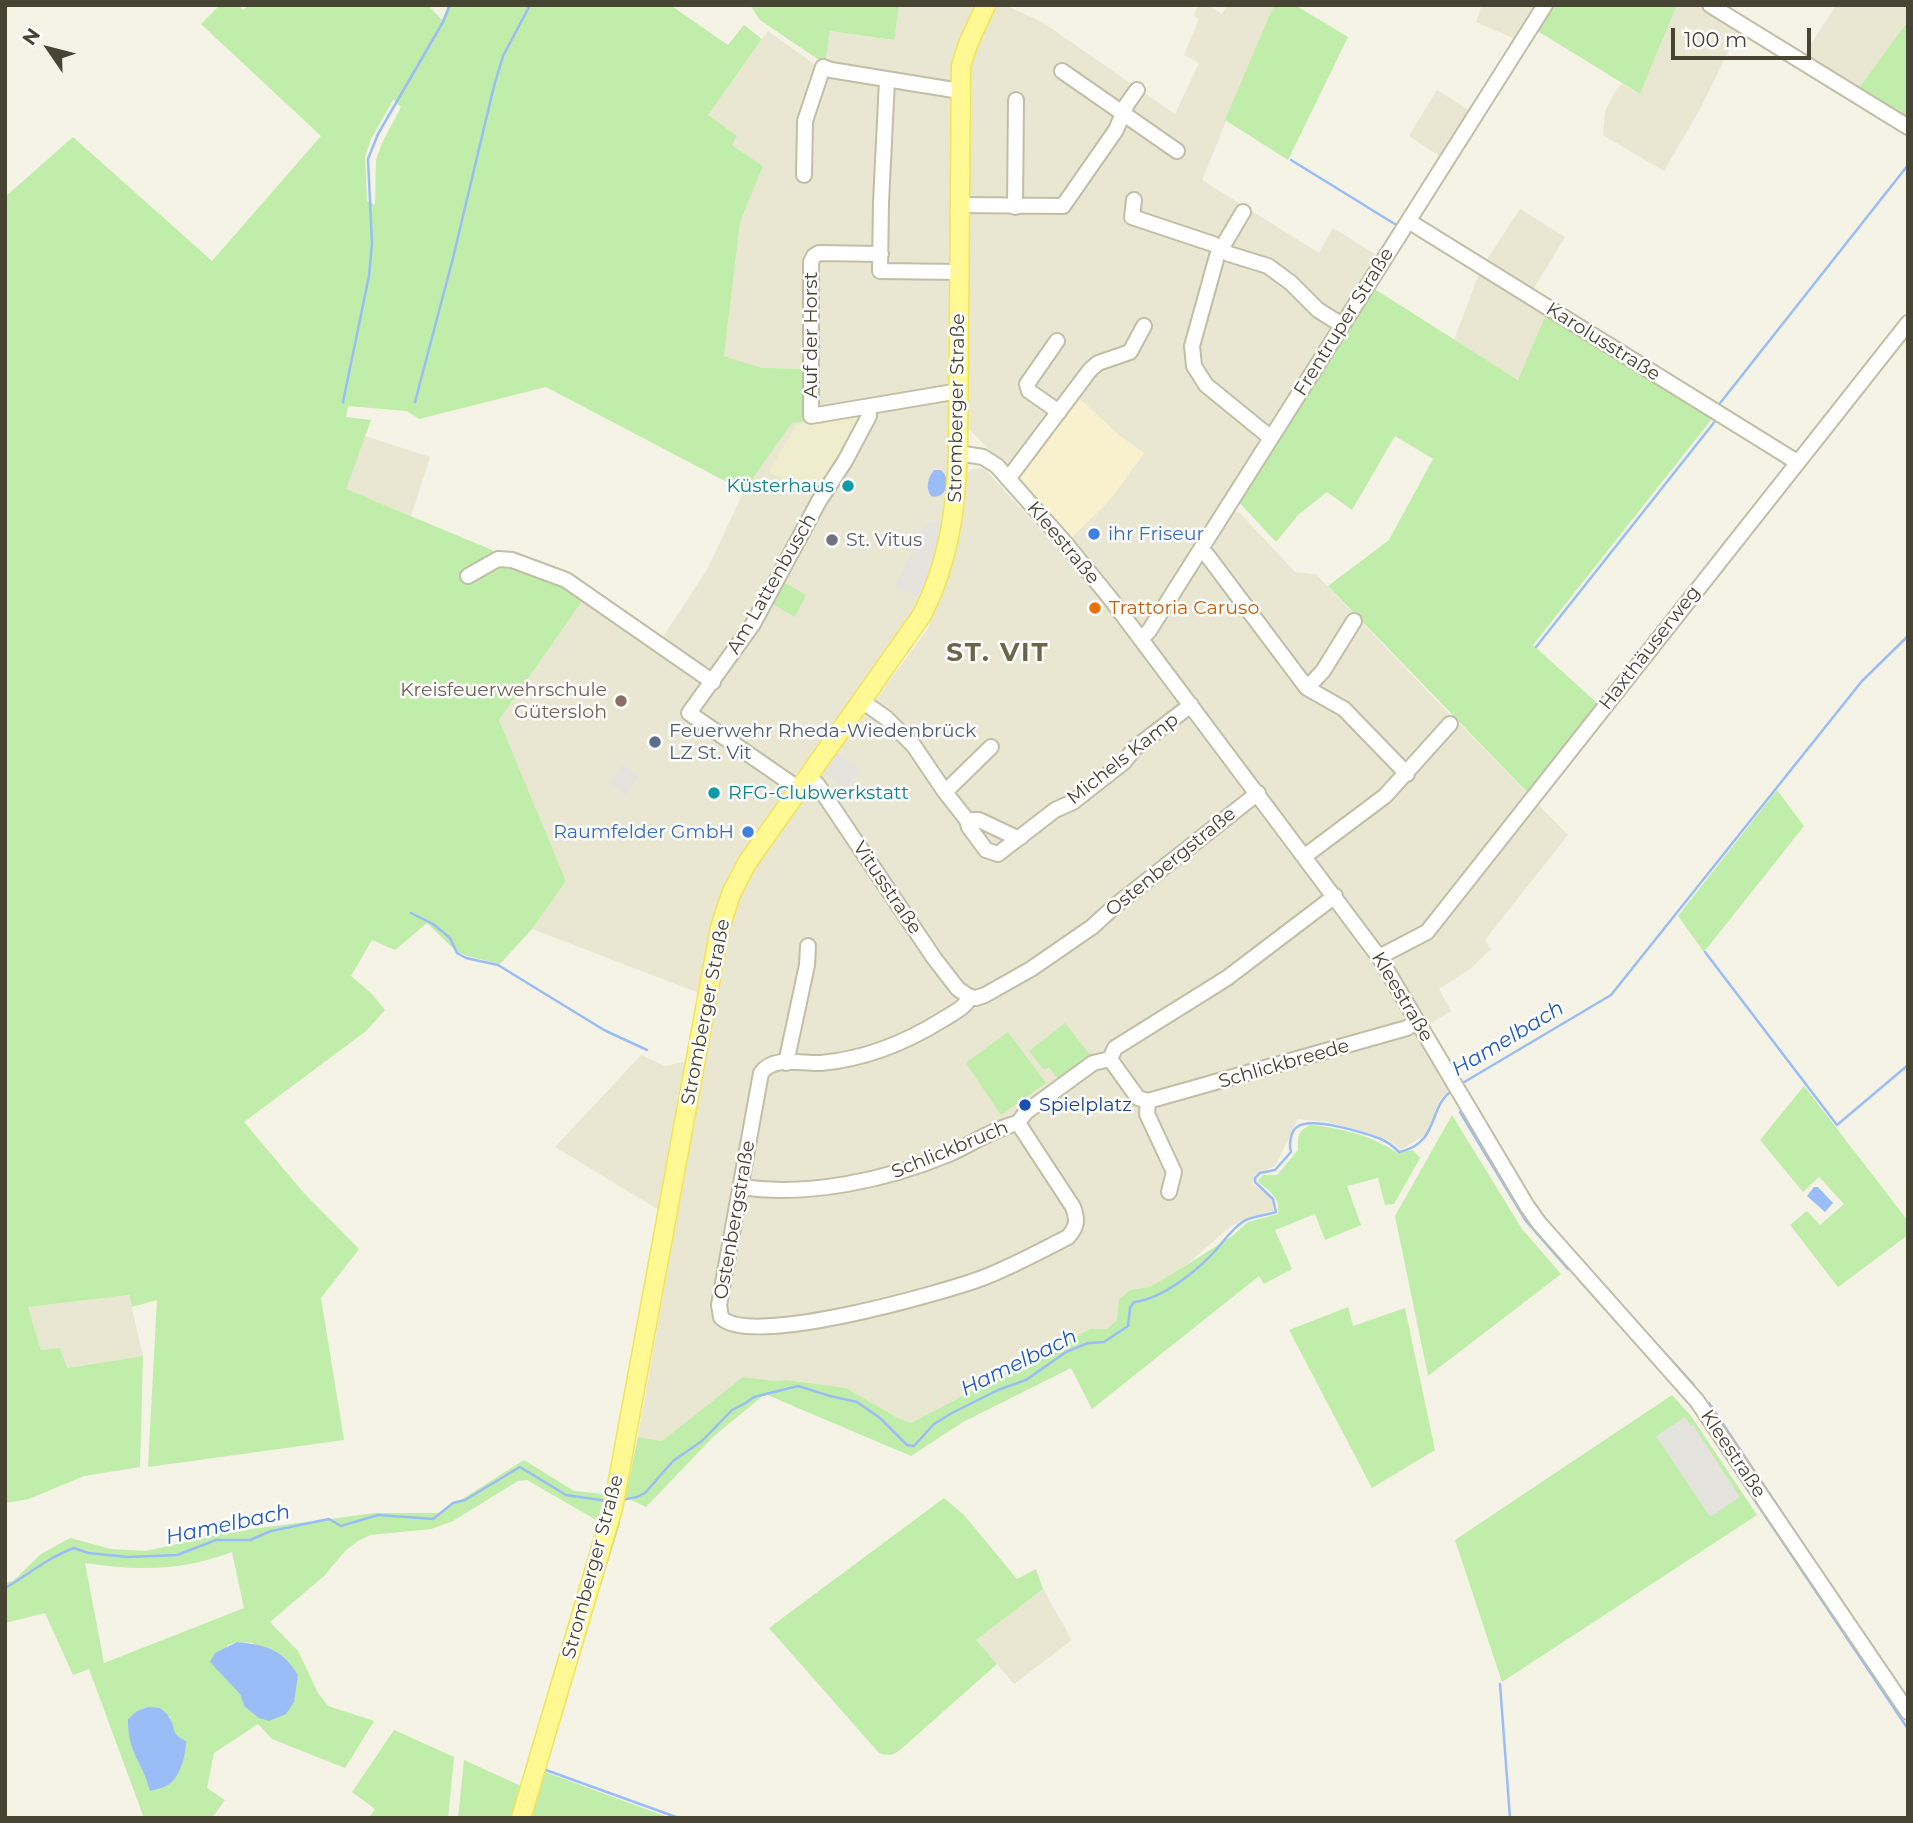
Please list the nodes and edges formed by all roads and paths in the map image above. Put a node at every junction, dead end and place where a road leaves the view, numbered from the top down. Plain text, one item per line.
1 (986, 5) edge
2 (1545, 5) edge
3 (1710, 5) edge
4 (1062, 71) dead end
5 (887, 80) junction
6 (960, 90) junction
7 (1137, 90) dead end
8 (1016, 100) dead end
9 (1124, 113) junction
10 (1908, 127) edge
11 (1177, 150) dead end
12 (804, 175) dead end
13 (1134, 200) dead end
14 (960, 205) junction
15 (1015, 207) junction
16 (1243, 212) dead end
17 (1410, 222) junction
18 (1220, 249) junction
19 (881, 254) junction
20 (960, 272) junction
21 (1908, 323) edge
22 (1144, 326) dead end
23 (1339, 329) junction
24 (1057, 341) dead end
25 (959, 391) junction
26 (869, 407) junction
27 (1059, 412) junction
28 (1271, 438) junction
29 (958, 453) junction
30 (1797, 462) junction
31 (1008, 479) junction
32 (1200, 551) junction
33 (468, 576) dead end
34 (1354, 621) dead end
35 (1141, 639) junction
36 (713, 682) junction
37 (1307, 688) junction
38 (862, 701) junction
39 (1191, 705) junction
40 (1450, 724) dead end
41 (991, 747) dead end
42 (1407, 774) junction
43 (804, 783) junction
44 (945, 792) junction
45 (1258, 793) junction
46 (967, 820) junction
47 (1021, 837) junction
48 (1305, 856) junction
49 (1335, 895) junction
50 (808, 946) dead end
51 (1379, 957) junction
52 (970, 997) junction
53 (1417, 1021) junction
54 (1110, 1059) junction
55 (786, 1063) junction
56 (1148, 1101) junction
57 (1018, 1123) junction
58 (741, 1187) junction
59 (1169, 1192) dead end
60 (1908, 1712) edge
61 (521, 1818) edge

1 - 6 main road, Stromberger Straße
2 - 17 street, Frentruper Straße
3 - 10 street
4 - 9 street
5 - 6 street
5 - 12 street
5 - 19 street
6 - 14 main road, Stromberger Straße
7 - 9 street
8 - 15 street
9 - 11 street
9 - 15 street
13 - 18 street
14 - 15 street
14 - 20 main road, Stromberger Straße
16 - 18 street
17 - 23 street, Frentruper Straße
17 - 30 street, Karolusstraße
18 - 23 street
18 - 28 street
19 - 20 street
19 - 26 street, Auf der Horst
20 - 25 main road, Stromberger Straße
21 - 30 street, Haxthäuserweg
22 - 27 street
23 - 28 street, Frentruper Straße
24 - 27 street
25 - 26 street, Auf der Horst
25 - 29 main road, Stromberger Straße
26 - 36 street, Am Lattenbusch
27 - 31 street
28 - 32 street, Frentruper Straße
29 - 31 street, Kleestraße
29 - 38 main road, Stromberger Straße
30 - 51 street, Haxthäuserweg
31 - 35 street, Kleestraße
32 - 35 street, Frentruper Straße
32 - 37 street
33 - 36 street
34 - 37 street
35 - 39 street, Kleestraße
36 - 43 street, Am Lattenbusch
37 - 42 street
38 - 43 main road, Stromberger Straße
38 - 44 street, Michels Kamp
39 - 45 street, Kleestraße
39 - 47 street, Michels Kamp
40 - 42 street
41 - 44 street
42 - 48 street
43 - 52 street, Vitusstraße
43 - 61 main road, Stromberger Straße
44 - 46 street, Michels Kamp
45 - 48 street, Kleestraße
45 - 52 street, Ostenbergstraße
46 - 47 street
46 - 47 street, Michels Kamp
48 - 49 street, Kleestraße
49 - 51 street, Kleestraße
49 - 54 street, Schlickbruch
50 - 55 street
51 - 53 street, Kleestraße
52 - 55 street, Ostenbergstraße
53 - 56 street, Schlickbreede
53 - 60 street, Kleestraße
54 - 56 street
54 - 57 street, Schlickbruch
55 - 58 street, Ostenbergstraße
56 - 59 street
57 - 58 street, Schlickbruch
57 - 58 street, Ostenbergstraße

